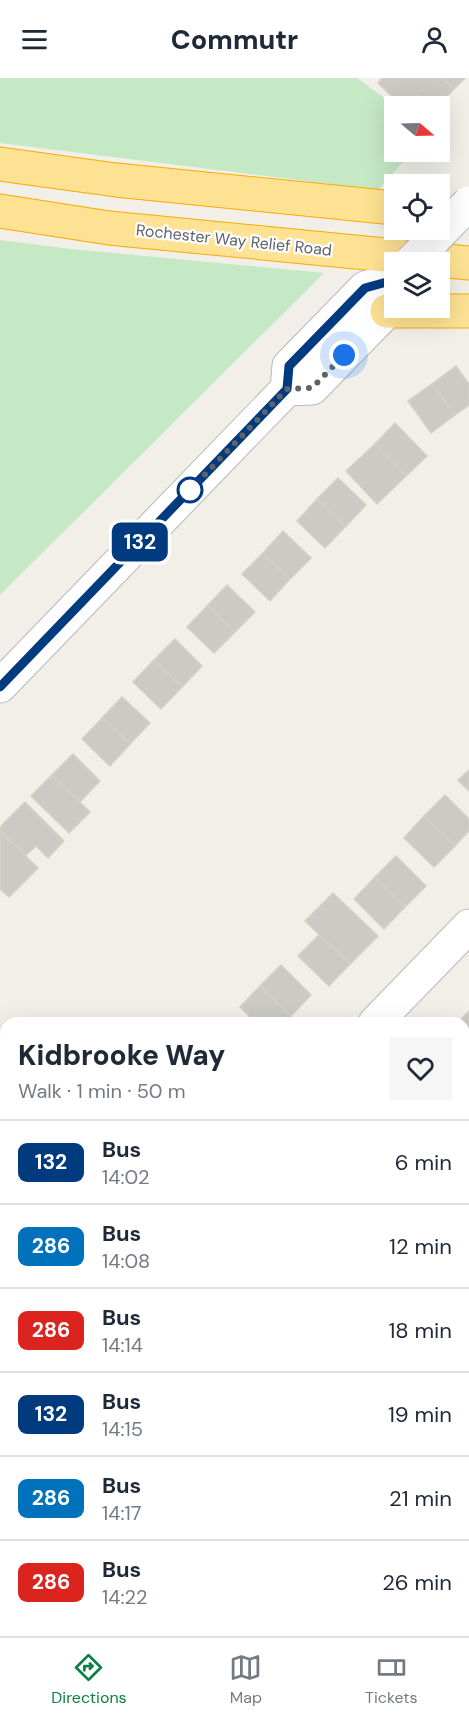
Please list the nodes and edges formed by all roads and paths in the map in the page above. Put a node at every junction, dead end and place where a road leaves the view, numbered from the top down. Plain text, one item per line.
1 (0, 164) edge
2 (469, 203) edge
3 (384, 207) edge
4 (0, 211) edge
5 (450, 213) edge
6 (469, 215) edge
7 (421, 252) edge
8 (469, 263) edge
9 (384, 300) edge
10 (450, 306) edge
11 (469, 311) edge
12 (0, 687) edge
13 (469, 926) edge
14 (381, 1017) edge

1 - 3 highway
2 - 7 street, bridge
4 - 8 highway, Rochester Way Relief Road
5 - 6 highway
9 - 12 street
10 - 11 highway
13 - 14 street

